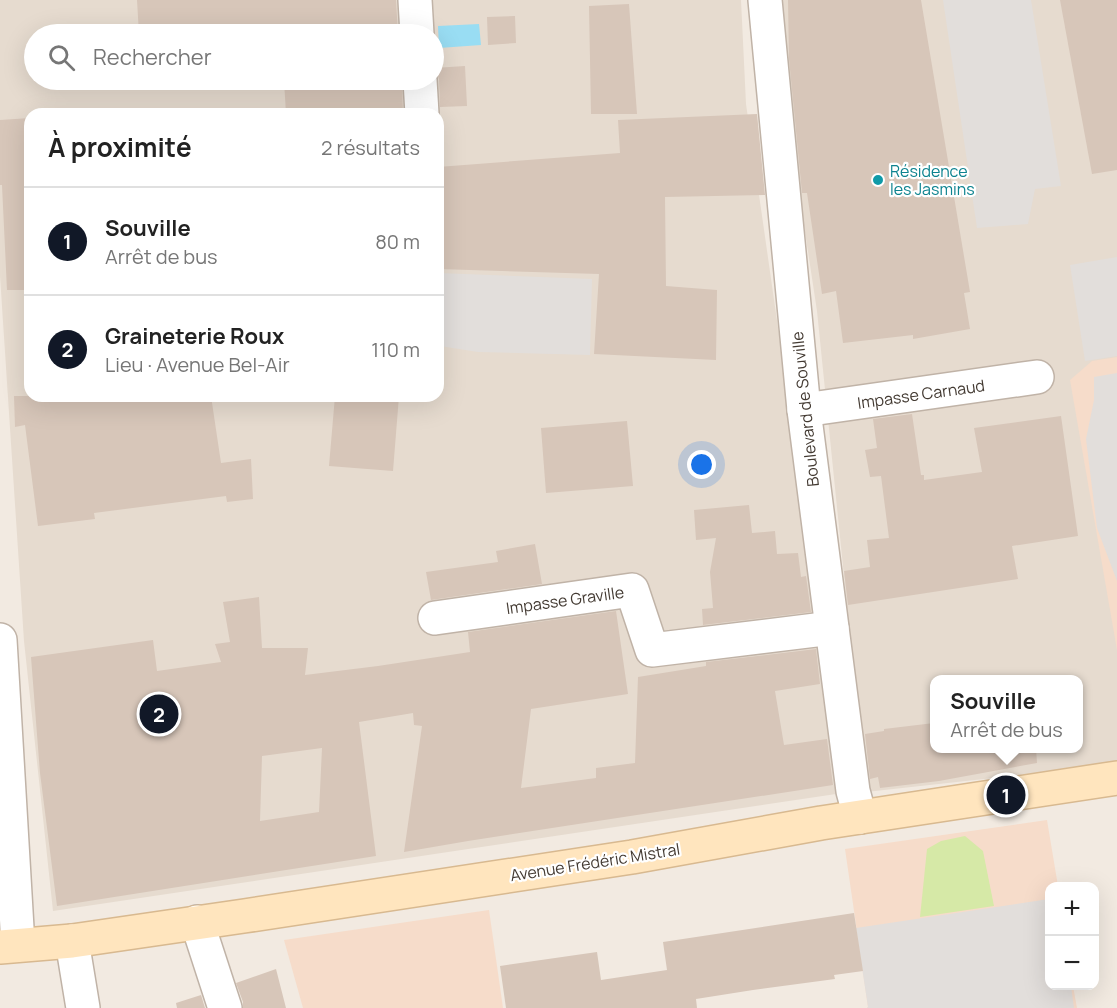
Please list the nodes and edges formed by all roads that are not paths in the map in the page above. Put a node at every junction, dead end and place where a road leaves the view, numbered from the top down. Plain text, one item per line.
1 (415, 0) edge
2 (765, 0) edge
3 (416, 24) edge
4 (421, 90) edge
5 (422, 108) edge
6 (1037, 377) dead end
7 (804, 410) junction
8 (435, 618) dead end
9 (832, 628) junction
10 (0, 640) edge
11 (1117, 778) edge
12 (10, 803) junction
13 (860, 817) junction
14 (0, 843) edge
15 (197, 922) junction
16 (72, 941) junction
17 (9, 946) edge
18 (83, 1008) edge
19 (225, 1008) edge

1 - 3 street
2 - 7 street, Boulevard de Souville
4 - 5 street
6 - 7 street, Impasse Carnaud
7 - 9 street, Boulevard de Souville
8 - 9 street, Impasse Graville
9 - 13 street, Boulevard de Souville
10 - 12 street
11 - 13 main road, Avenue Frédéric Mistral
12 - 14 street
12 - 17 street
13 - 15 main road, Avenue Frédéric Mistral
15 - 16 main road, Avenue Frédéric Mistral
15 - 19 street
16 - 17 main road, Avenue Frédéric Mistral
16 - 18 street

